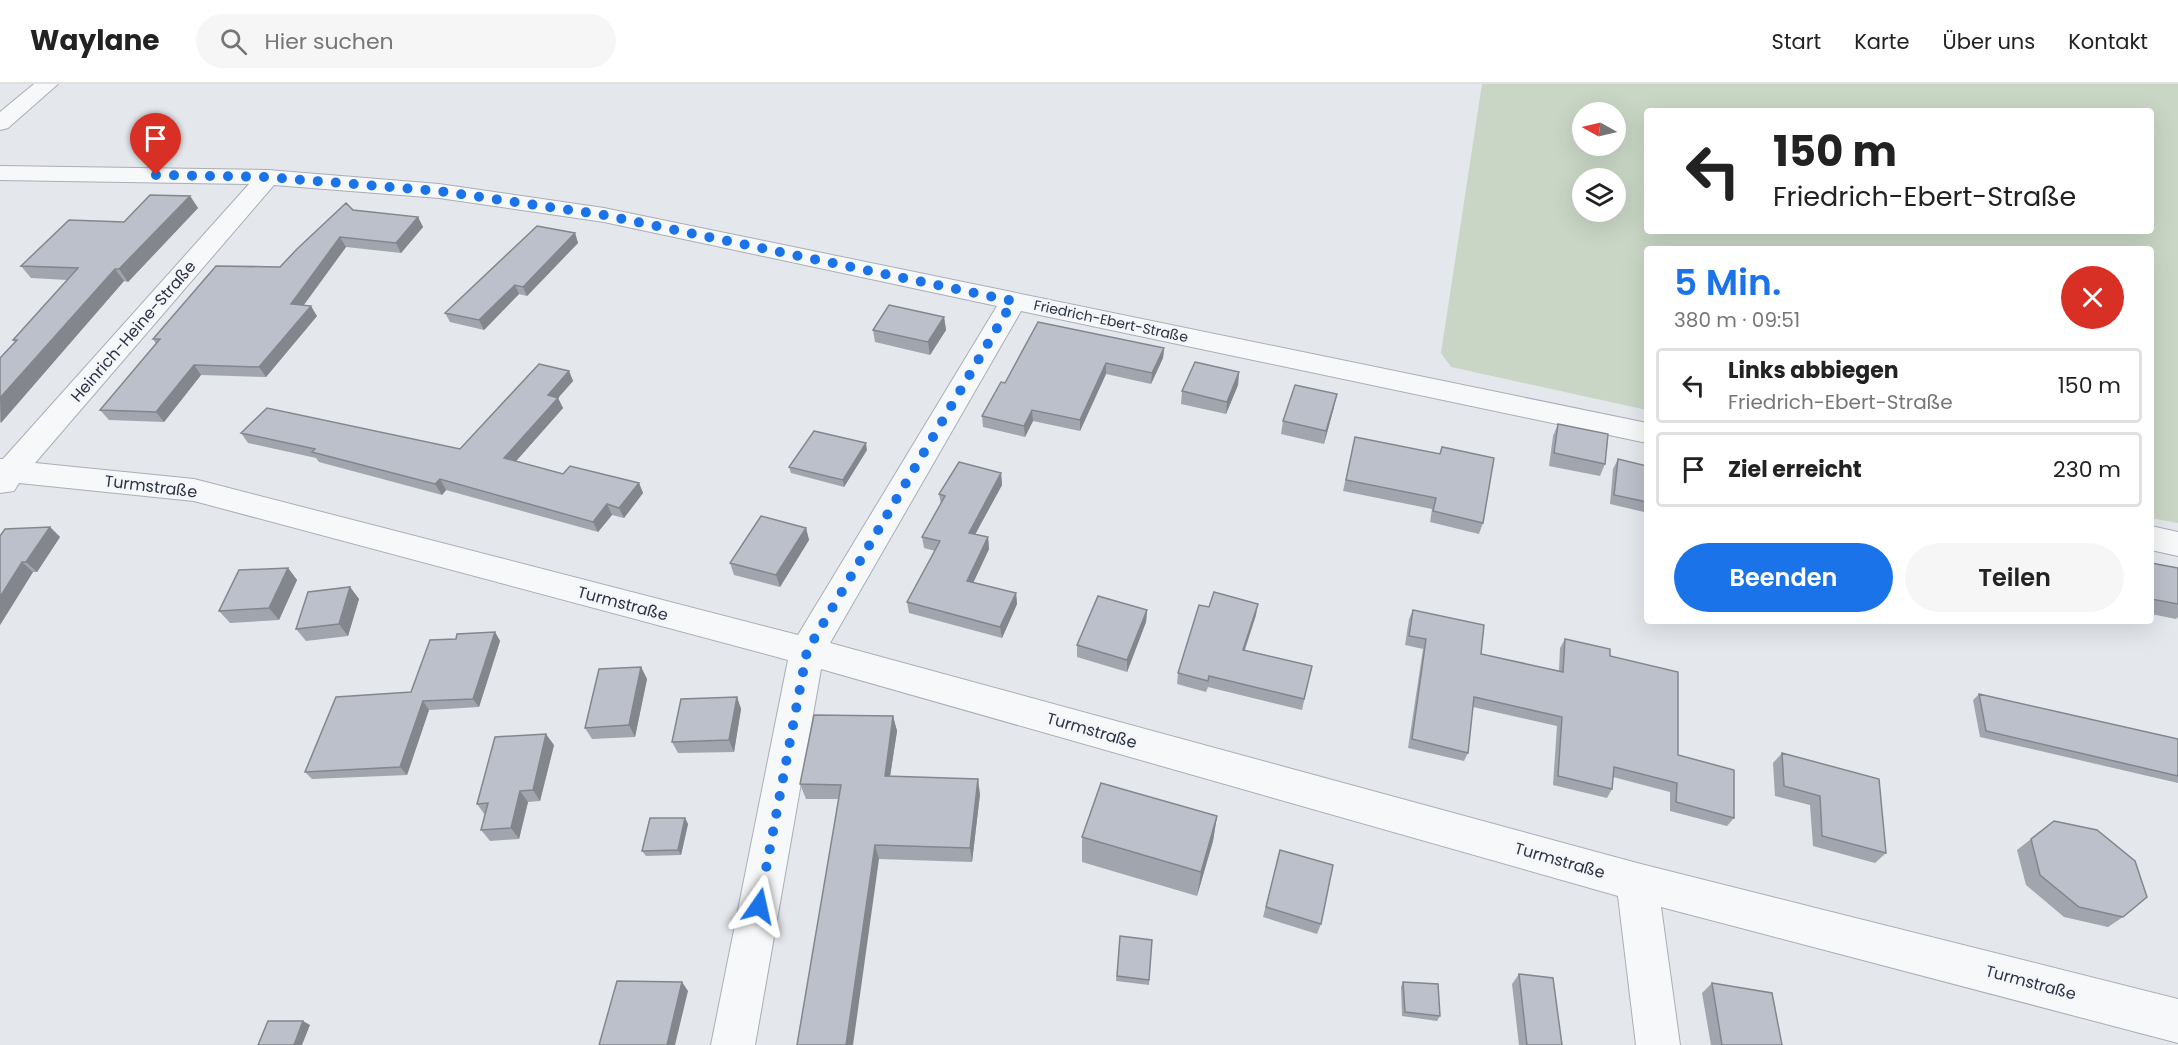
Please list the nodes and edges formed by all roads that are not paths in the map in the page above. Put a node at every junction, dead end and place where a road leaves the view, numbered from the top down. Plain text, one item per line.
1 (47, 84) edge
2 (0, 123) edge
3 (0, 173) edge
4 (267, 177) junction
5 (1013, 301) junction
6 (1644, 432) edge
7 (4, 476) edge
8 (2154, 539) edge
9 (2178, 544) edge
10 (807, 651) junction
11 (1637, 882) junction
12 (2178, 1021) edge
13 (733, 1045) edge
14 (1658, 1045) edge

1 - 2 street
3 - 4 street, Friedrich-Ebert-Straße
4 - 5 street, Friedrich-Ebert-Straße
4 - 7 street, Heinrich-Heine-Straße
5 - 6 street, Friedrich-Ebert-Straße
5 - 10 street
7 - 10 street, Turmstraße
8 - 9 street
10 - 11 street, Turmstraße
10 - 13 street
11 - 12 street, Turmstraße
11 - 14 street

